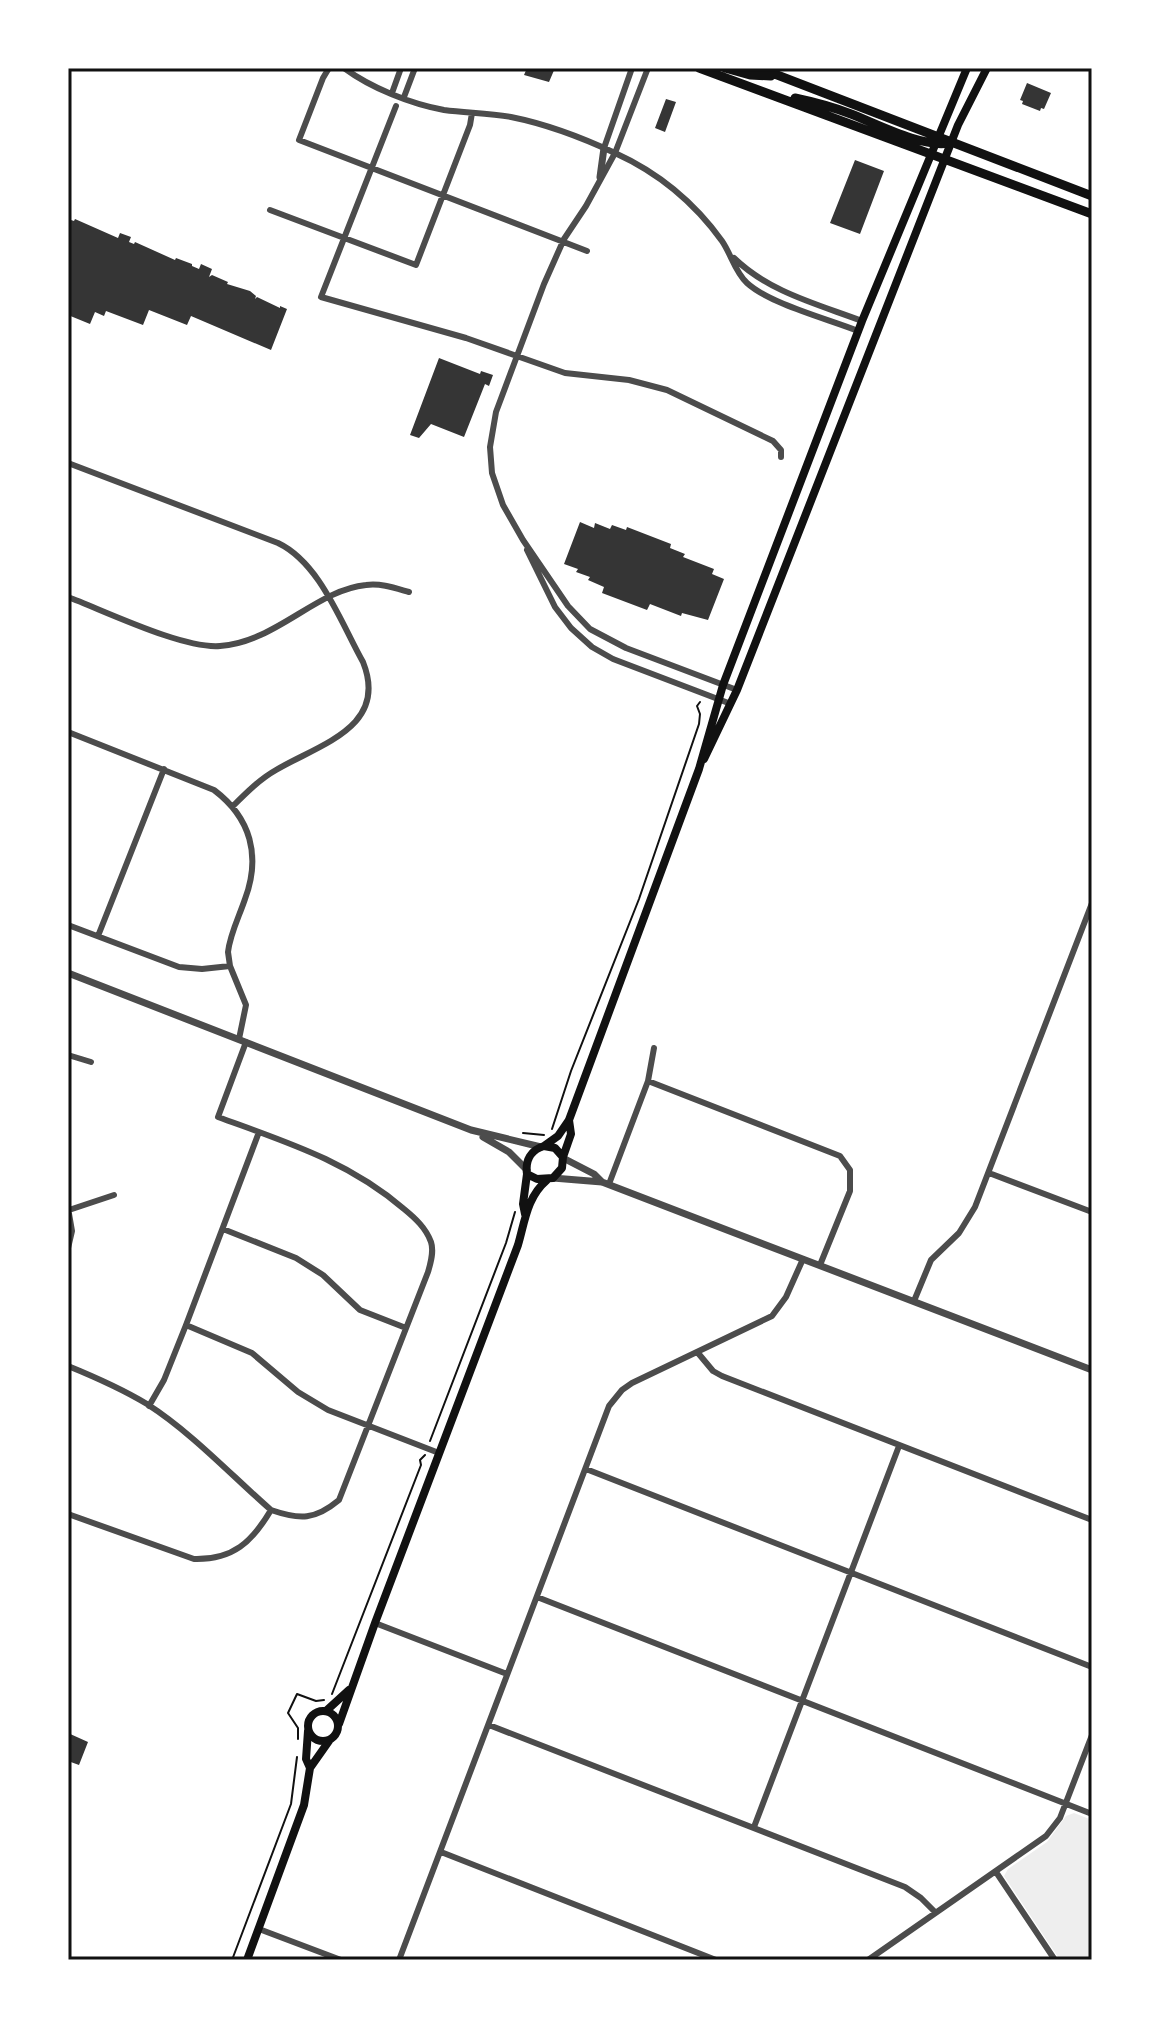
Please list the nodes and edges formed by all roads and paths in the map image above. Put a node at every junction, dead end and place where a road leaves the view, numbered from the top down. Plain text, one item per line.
1 (329, 68) edge
2 (344, 68) edge
3 (401, 68) edge
4 (415, 68) edge
5 (632, 68) edge
6 (648, 68) edge
7 (699, 68) edge
8 (725, 68) edge
9 (759, 68) edge
10 (967, 68) edge
11 (987, 68) edge
12 (783, 77) junction
13 (392, 93) junction
14 (404, 97) junction
15 (396, 106) dead end
16 (472, 113) junction
17 (952, 142) junction
18 (934, 144) junction
19 (604, 148) junction
20 (615, 153) junction
21 (945, 159) junction
22 (371, 168) junction
23 (600, 177) junction
24 (443, 196) junction
25 (1092, 196) edge
26 (270, 210) dead end
27 (1092, 214) edge
28 (344, 237) junction
29 (562, 241) junction
30 (587, 251) dead end
31 (732, 256) junction
32 (862, 321) junction
33 (858, 331) junction
34 (517, 357) junction
35 (781, 457) dead end
36 (68, 463) edge
37 (523, 540) junction
38 (409, 592) dead end
39 (68, 597) edge
40 (328, 599) junction
41 (590, 629) junction
42 (582, 639) junction
43 (723, 685) junction
44 (737, 690) junction
45 (718, 699) junction
46 (700, 702) dead end
47 (731, 704) junction
48 (68, 732) edge
49 (701, 763) junction
50 (164, 769) junction
51 (233, 806) junction
52 (639, 899) dead end
53 (1092, 903) edge
54 (68, 925) edge
55 (98, 936) junction
56 (230, 966) junction
57 (68, 973) edge
58 (243, 1040) junction
59 (654, 1048) dead end
60 (68, 1055) edge
61 (91, 1062) dead end
62 (648, 1081) junction
63 (569, 1120) junction
64 (471, 1130) junction
65 (259, 1132) junction
66 (542, 1146) junction
67 (563, 1158) junction
68 (527, 1172) junction
69 (989, 1173) junction
70 (550, 1179) junction
71 (606, 1183) junction
72 (114, 1195) dead end
73 (69, 1208) edge
74 (1092, 1212) edge
75 (525, 1215) junction
76 (223, 1229) junction
77 (68, 1248) edge
78 (803, 1259) junction
79 (820, 1265) junction
80 (914, 1301) junction
81 (186, 1325) junction
82 (406, 1328) junction
83 (698, 1353) junction
84 (68, 1366) edge
85 (1092, 1370) edge
86 (149, 1406) junction
87 (369, 1425) junction
88 (899, 1446) junction
89 (439, 1453) junction
90 (586, 1469) junction
91 (271, 1510) junction
92 (68, 1514) edge
93 (1092, 1520) edge
94 (851, 1573) junction
95 (537, 1597) junction
96 (375, 1623) junction
97 (1092, 1667) edge
98 (507, 1674) junction
99 (350, 1689) junction
100 (803, 1701) junction
101 (326, 1711) junction
102 (339, 1724) junction
103 (489, 1725) junction
104 (308, 1731) junction
105 (1092, 1735) edge
106 (329, 1741) junction
107 (310, 1768) junction
108 (1066, 1804) junction
109 (1092, 1814) edge
110 (754, 1827) junction
111 (441, 1852) junction
112 (996, 1872) junction
113 (935, 1912) junction
114 (259, 1929) junction
115 (247, 1960) edge
116 (341, 1960) edge
117 (399, 1960) edge
118 (716, 1960) edge
119 (868, 1960) edge
120 (1055, 1960) edge

1 - 22 street
2 - 13 street
3 - 13 street
4 - 14 street
5 - 19 street
6 - 20 street
7 - 18 main road
8 - 12 main road
9 - 12 main road
10 - 18 main road
11 - 17 main road
12 - 18 main road
13 - 14 street
14 - 16 street
15 - 22 street
16 - 19 street
16 - 24 street
17 - 18 main road
17 - 21 main road
17 - 25 main road
18 - 21 main road
18 - 32 main road
19 - 20 street
19 - 23 street
20 - 23 street
20 - 31 street
21 - 27 main road
21 - 44 main road
22 - 24 street
22 - 28 street
23 - 29 street
24 - 28 street
24 - 29 street
26 - 28 street
28 - 34 street
29 - 30 street
29 - 34 street
31 - 32 street
31 - 33 street
32 - 33 main road
33 - 43 main road
34 - 35 street
34 - 37 street
36 - 40 street
37 - 41 street
37 - 42 street
38 - 40 street
39 - 40 street
40 - 51 street
41 - 42 street
41 - 43 street
42 - 45 street
43 - 44 street
43 - 45 main road
44 - 47 main road
45 - 47 street
45 - 49 main road
46 - 52 path
47 - 49 main road
48 - 50 street
49 - 63 main road
50 - 51 street
50 - 55 street
51 - 56 street
53 - 69 street
54 - 55 street
55 - 56 street
56 - 58 street
57 - 58 street
58 - 64 street
58 - 65 street
59 - 62 street
60 - 61 street
62 - 71 street
62 - 79 street
63 - 66 main road
63 - 67 main road
64 - 66 street
64 - 68 street
65 - 76 street
65 - 82 street
66 - 67 main road
66 - 68 main road
67 - 70 main road
67 - 71 street
68 - 70 main road
68 - 75 main road
69 - 74 street
69 - 80 street
70 - 71 street
70 - 75 main road
71 - 78 street
72 - 73 street
73 - 77 street
75 - 89 main road
76 - 81 street
76 - 82 street
78 - 79 street
78 - 83 street
79 - 80 street
80 - 85 street
81 - 86 street
81 - 87 street
82 - 87 street
83 - 88 street
83 - 90 street
84 - 86 street
86 - 91 street
87 - 89 street
87 - 91 street
88 - 93 street
88 - 94 street
89 - 96 main road
90 - 94 street
90 - 95 street
91 - 92 street
94 - 97 street
94 - 100 street
95 - 98 street
95 - 100 street
96 - 98 street
96 - 99 main road
98 - 103 street
99 - 101 main road
99 - 102 main road
100 - 108 street
100 - 110 street
101 - 102 main road
101 - 104 main road
102 - 106 main road
103 - 110 street
103 - 111 street
104 - 106 main road
104 - 107 main road
105 - 108 street
106 - 107 main road
107 - 114 main road
108 - 109 street
108 - 112 street
110 - 113 street
111 - 117 street
111 - 118 street
112 - 113 street
112 - 120 street
113 - 119 street
114 - 115 main road
114 - 116 street

